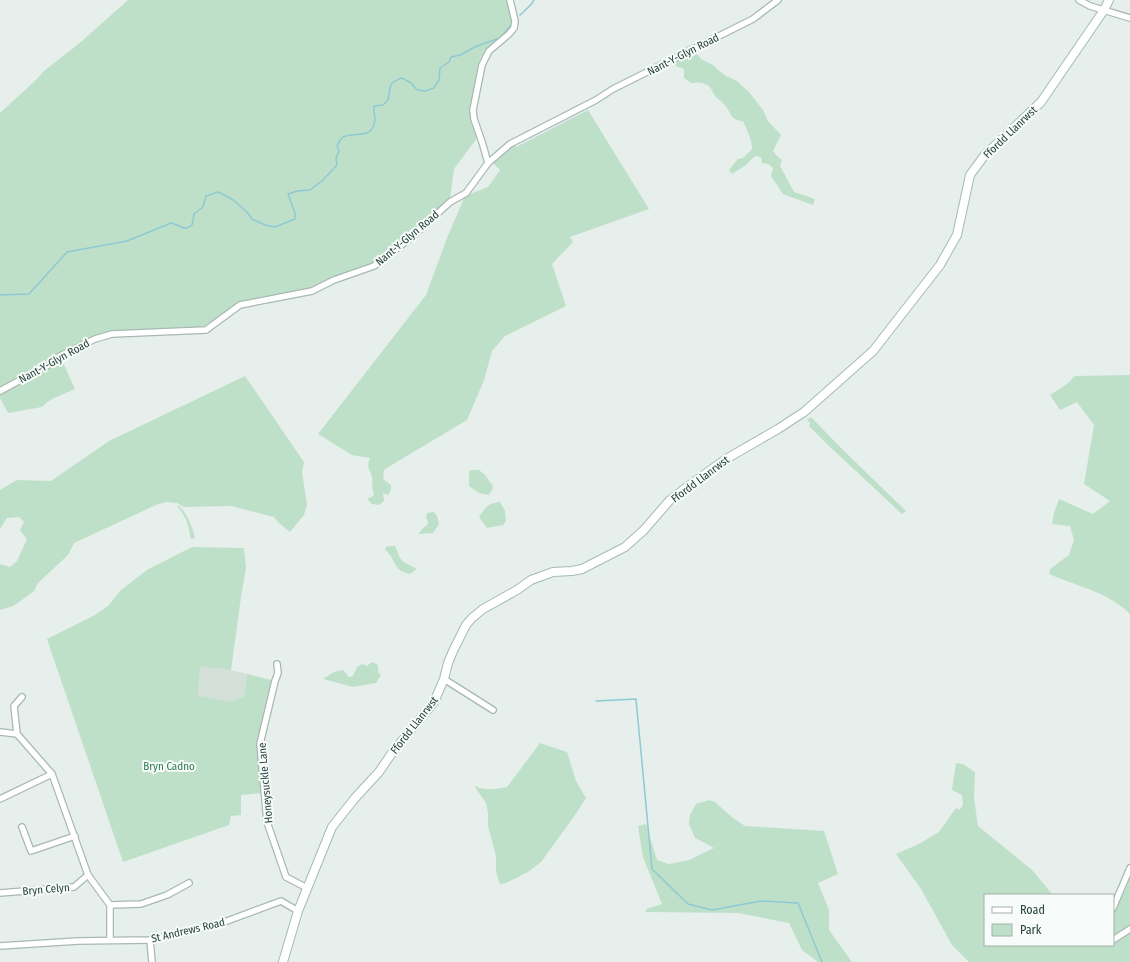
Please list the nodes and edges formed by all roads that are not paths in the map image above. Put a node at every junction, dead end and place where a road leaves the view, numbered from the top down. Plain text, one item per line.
1 (510, 0) edge
2 (778, 0) edge
3 (1079, 0) edge
4 (1109, 0) edge
5 (1104, 10) junction
6 (1130, 18) edge
7 (488, 163) junction
8 (0, 391) edge
9 (278, 664) dead end
10 (444, 679) junction
11 (22, 697) dead end
12 (493, 710) dead end
13 (0, 732) edge
14 (17, 734) junction
15 (52, 774) junction
16 (0, 799) edge
17 (22, 827) dead end
18 (74, 836) junction
19 (1130, 868) edge
20 (88, 875) junction
21 (189, 883) dead end
22 (307, 888) junction
23 (0, 893) edge
24 (110, 905) junction
25 (1114, 906) edge
26 (298, 911) junction
27 (1130, 929) edge
28 (1114, 939) edge
29 (110, 940) junction
30 (150, 940) junction
31 (0, 946) edge
32 (152, 962) edge
33 (283, 962) edge

1 - 7 street
2 - 7 street, Nant-Y-Glyn Road
3 - 5 street
4 - 5 main road, Ffordd Llanrwst
5 - 6 street
5 - 10 main road, Ffordd Llanrwst
7 - 8 street, Nant-Y-Glyn Road
9 - 22 street, Honeysuckle Lane
10 - 12 street
10 - 22 main road, Ffordd Llanrwst
11 - 14 street
13 - 14 street
14 - 15 street
15 - 16 street
15 - 18 street
17 - 18 street
18 - 20 street
19 - 25 street
20 - 23 street, Bryn Celyn
20 - 24 street
21 - 24 street
22 - 26 main road, Ffordd Llanrwst
24 - 29 street
26 - 30 street, St Andrews Road
26 - 33 main road, Ffordd Llanrwst
27 - 28 street
29 - 30 street, St Andrews Road
29 - 31 street, St Andrews Road
30 - 32 street

